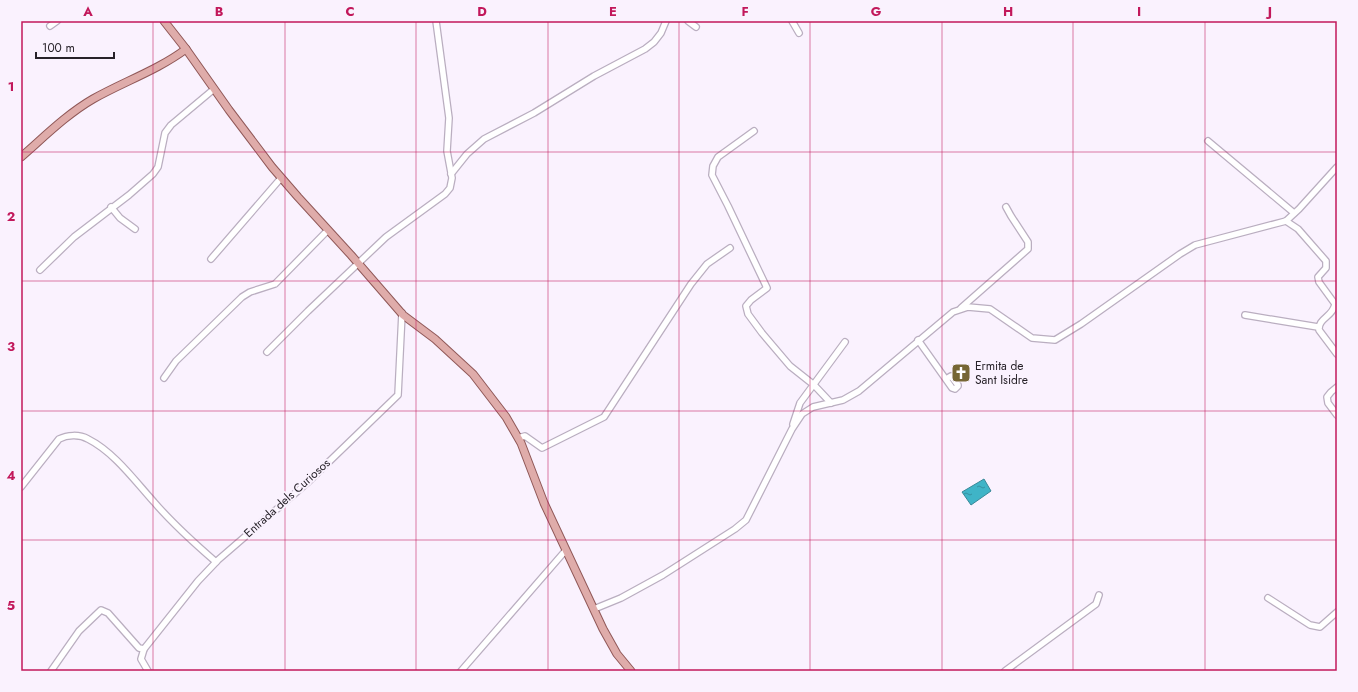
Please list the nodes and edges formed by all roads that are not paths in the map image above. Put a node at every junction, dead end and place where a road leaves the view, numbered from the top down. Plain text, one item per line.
1 (57, 21) edge
2 (164, 21) edge
3 (436, 21) edge
4 (666, 21) edge
5 (688, 21) edge
6 (792, 21) edge
7 (50, 26) dead end
8 (696, 27) dead end
9 (799, 33) dead end
10 (186, 49) junction
11 (214, 89) junction
12 (754, 131) dead end
13 (1208, 141) dead end
14 (21, 156) edge
15 (1337, 167) edge
16 (451, 174) junction
17 (281, 178) junction
18 (111, 207) junction
19 (1006, 207) dead end
20 (1294, 213) junction
21 (1286, 221) junction
22 (135, 229) dead end
23 (328, 230) junction
24 (730, 248) dead end
25 (210, 259) dead end
26 (359, 264) junction
27 (40, 270) dead end
28 (958, 310) junction
29 (402, 313) junction
30 (1245, 315) dead end
31 (1318, 327) junction
32 (918, 340) junction
33 (845, 342) dead end
34 (267, 352) dead end
35 (1337, 354) edge
36 (164, 378) dead end
37 (946, 379) dead end
38 (814, 385) junction
39 (1337, 387) edge
40 (831, 403) junction
41 (1337, 415) edge
42 (792, 428) junction
43 (518, 438) junction
44 (21, 487) edge
45 (566, 550) junction
46 (216, 562) junction
47 (1099, 595) dead end
48 (1268, 598) dead end
49 (594, 609) junction
50 (1337, 612) edge
51 (144, 648) junction
52 (51, 671) edge
53 (148, 671) edge
54 (461, 671) edge
55 (631, 671) edge
56 (1005, 671) edge

1 - 7 street
2 - 10 main road
3 - 16 street
4 - 16 street
5 - 8 street
6 - 9 street
10 - 11 main road
10 - 14 main road
11 - 17 main road
11 - 18 street
12 - 38 street
13 - 20 street
15 - 20 street
16 - 26 street
17 - 23 main road
17 - 25 street
18 - 22 street
18 - 27 street
19 - 28 street
20 - 21 street
21 - 28 street
21 - 31 street
23 - 26 main road
23 - 36 street
24 - 43 street
26 - 29 main road
26 - 34 street
28 - 32 street
29 - 43 main road
29 - 46 street, Entrada dels Curiosos
30 - 31 street
31 - 35 street
32 - 37 street
32 - 40 street
33 - 38 street
38 - 40 street
38 - 42 street
39 - 41 street
40 - 42 street
42 - 49 street
43 - 45 main road
44 - 46 street
45 - 49 main road
45 - 54 street
46 - 51 street, Entrada dels Curiosos
47 - 56 street
48 - 50 street
49 - 55 main road
51 - 52 street
51 - 53 street

